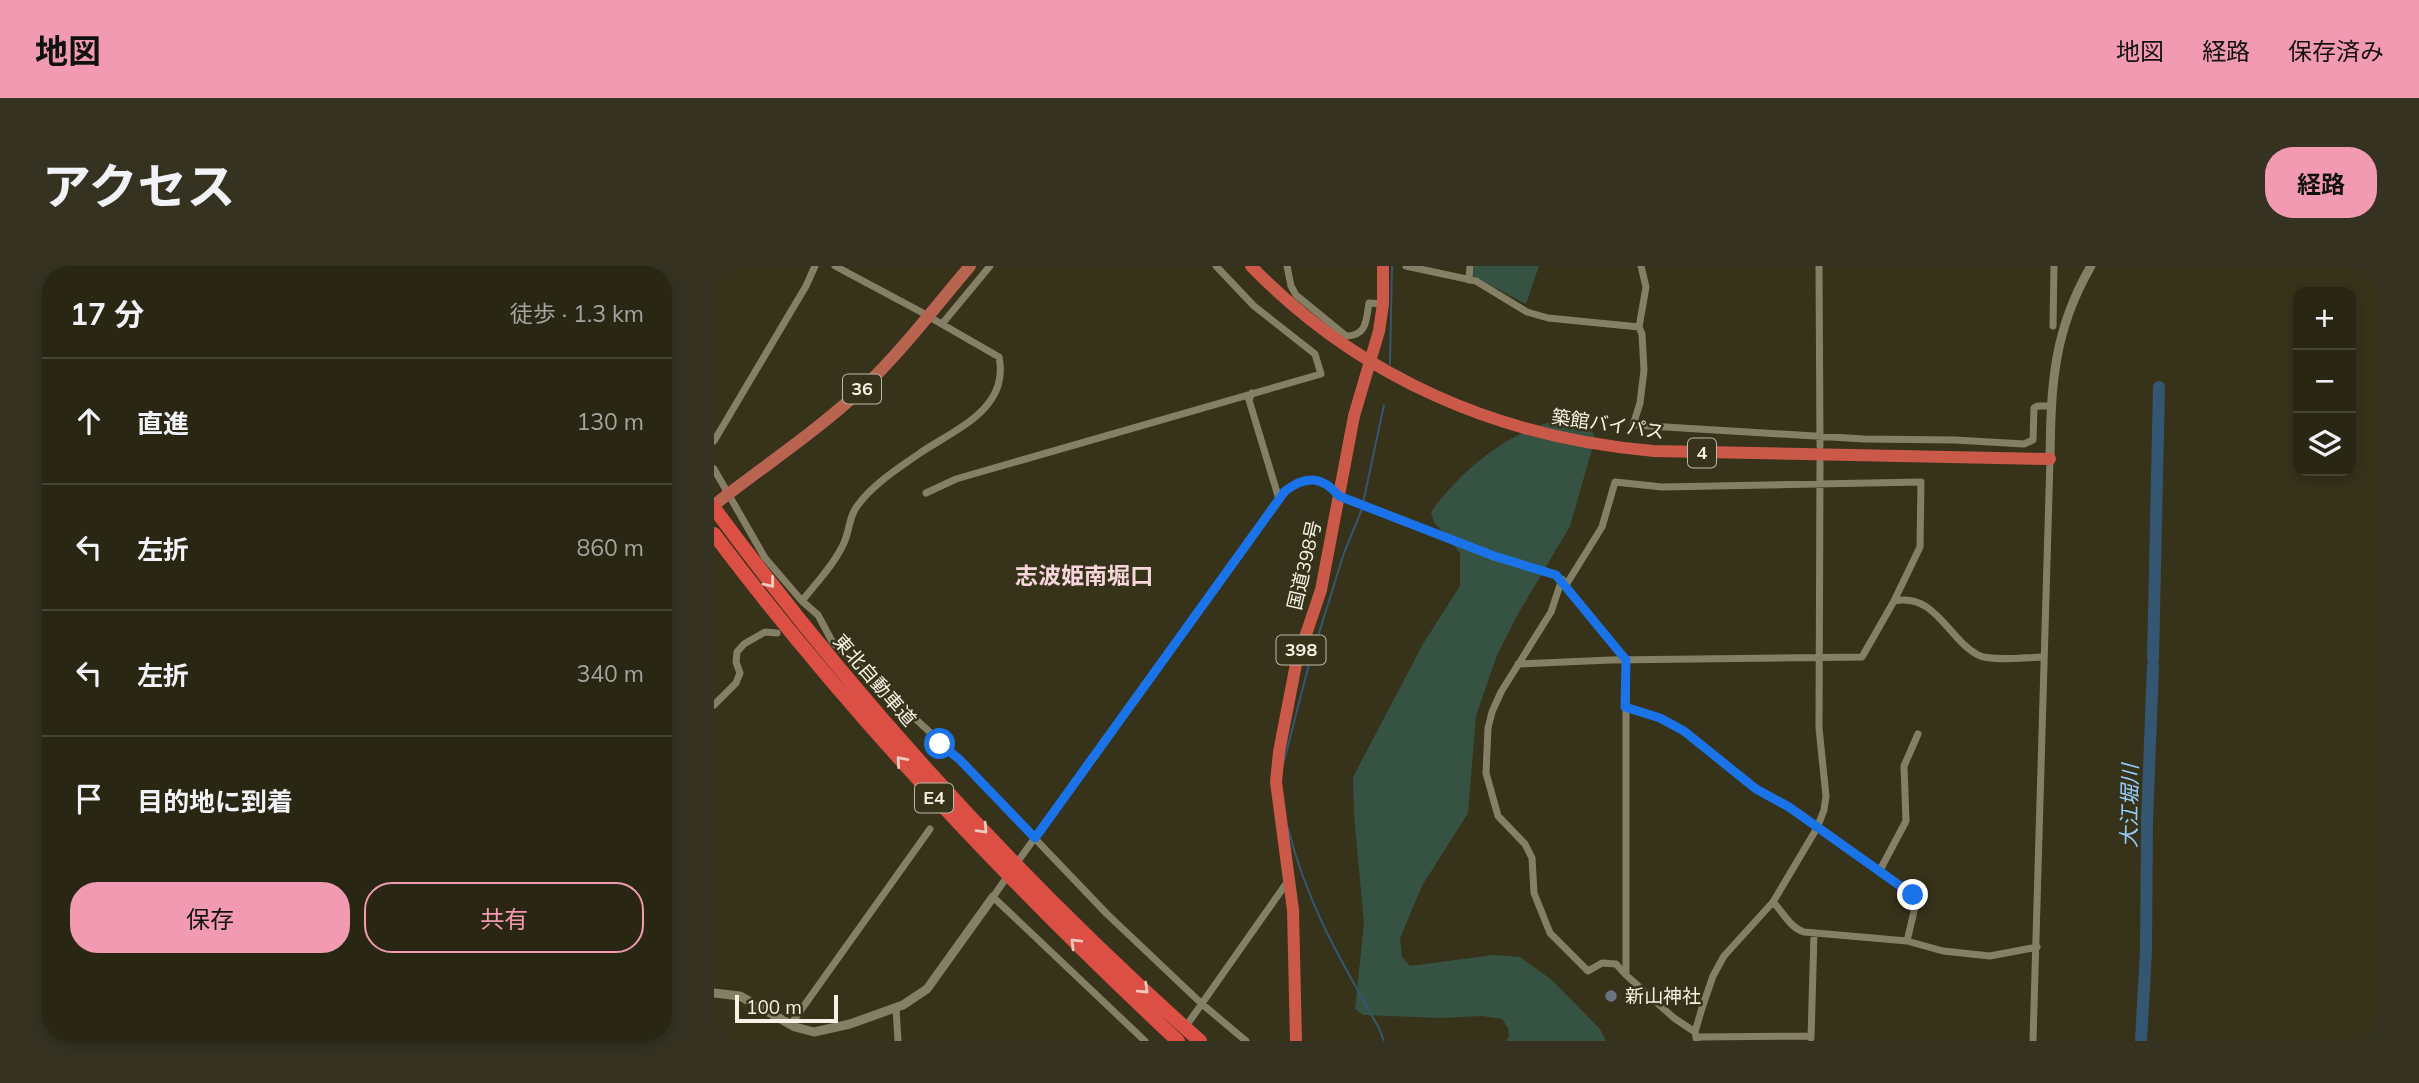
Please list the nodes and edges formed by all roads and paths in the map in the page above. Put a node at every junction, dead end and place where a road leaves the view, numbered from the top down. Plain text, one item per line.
1 (815, 266) edge
2 (835, 266) edge
3 (970, 266) edge
4 (990, 266) edge
5 (1216, 266) edge
6 (1251, 266) edge
7 (1287, 266) edge
8 (1384, 266) edge
9 (1406, 266) edge
10 (1470, 266) edge
11 (1641, 266) edge
12 (1819, 266) edge
13 (2054, 266) edge
14 (2091, 266) edge
15 (1469, 280) junction
16 (1383, 304) junction
17 (923, 313) dead end
18 (933, 319) dead end
19 (942, 324) junction
20 (2053, 326) dead end
21 (1639, 327) junction
22 (1370, 361) junction
23 (1252, 393) junction
24 (2051, 406) junction
25 (1820, 436) junction
26 (714, 441) edge
27 (1820, 446) dead end
28 (2050, 459) junction
29 (1820, 462) dead end
30 (714, 469) edge
31 (1820, 484) junction
32 (926, 493) dead end
33 (1339, 496) junction
34 (1279, 499) junction
35 (714, 506) edge
36 (714, 534) edge
37 (1564, 582) junction
38 (802, 601) junction
39 (1894, 601) junction
40 (809, 607) junction
41 (802, 612) dead end
42 (777, 633) dead end
43 (1820, 657) junction
44 (2044, 657) junction
45 (1626, 660) junction
46 (1518, 664) junction
47 (714, 705) edge
48 (1625, 707) junction
49 (1918, 734) dead end
50 (1817, 828) junction
51 (930, 829) dead end
52 (1034, 840) junction
53 (1879, 872) junction
54 (1288, 881) junction
55 (994, 894) junction
56 (1773, 902) junction
57 (1814, 934) junction
58 (1907, 941) junction
59 (2037, 947) junction
60 (1626, 975) junction
61 (714, 993) edge
62 (896, 1007) junction
63 (1200, 1007) junction
64 (791, 1024) junction
65 (1696, 1037) edge
66 (1737, 1039) edge
67 (1811, 1039) edge
68 (898, 1041) edge
69 (1145, 1041) edge
70 (1177, 1041) edge
71 (1200, 1041) edge
72 (1246, 1041) edge
73 (1296, 1041) edge
74 (2033, 1041) edge

1 - 26 street
2 - 17 street
3 - 35 main road, 36
4 - 19 street
5 - 23 street
6 - 22 highway, 築館バイパス / 4
7 - 16 street
8 - 16 highway, 国道398号 / 398
9 - 15 street
10 - 15 street
11 - 21 street
12 - 25 street
13 - 20 street
14 - 24 street
15 - 21 street
16 - 22 highway, 国道398号 / 398
18 - 19 street
19 - 38 street
21 - 25 street
22 - 28 highway, 築館バイパス / 4
22 - 33 highway, 国道398号 / 398
23 - 32 street
23 - 34 street
24 - 25 street
24 - 28 street
25 - 27 street
28 - 44 street
29 - 31 street
30 - 38 street
31 - 37 street
31 - 39 street
31 - 43 street
33 - 34 street
33 - 37 street
33 - 54 highway, 国道398号 / 398
34 - 52 street
35 -> 71 highway, 東北自動車道 / E4
70 -> 36 highway, 東北自動車道 / E4
37 - 45 street
37 - 46 street
38 - 40 street
39 - 43 street
39 - 44 street
40 - 41 street
40 - 52 street
42 - 47 street
43 - 45 street
43 - 50 street
44 - 59 street
45 - 46 street
45 - 48 street
46 - 60 street
48 - 50 street
48 - 60 street
49 - 53 street
50 - 53 street
50 - 56 street
51 - 64 street
52 - 55 street
52 - 63 street
53 - 58 street
54 - 63 street
54 - 73 highway, 国道398号 / 398
55 - 62 street
55 - 69 street
56 - 57 street
56 - 65 street
57 - 58 street
57 - 67 street
58 - 59 street
59 - 74 street
60 - 65 street
61 - 64 street
62 - 64 street
62 - 68 street
63 - 70 street
63 - 72 street
65 - 66 street
66 - 67 street

